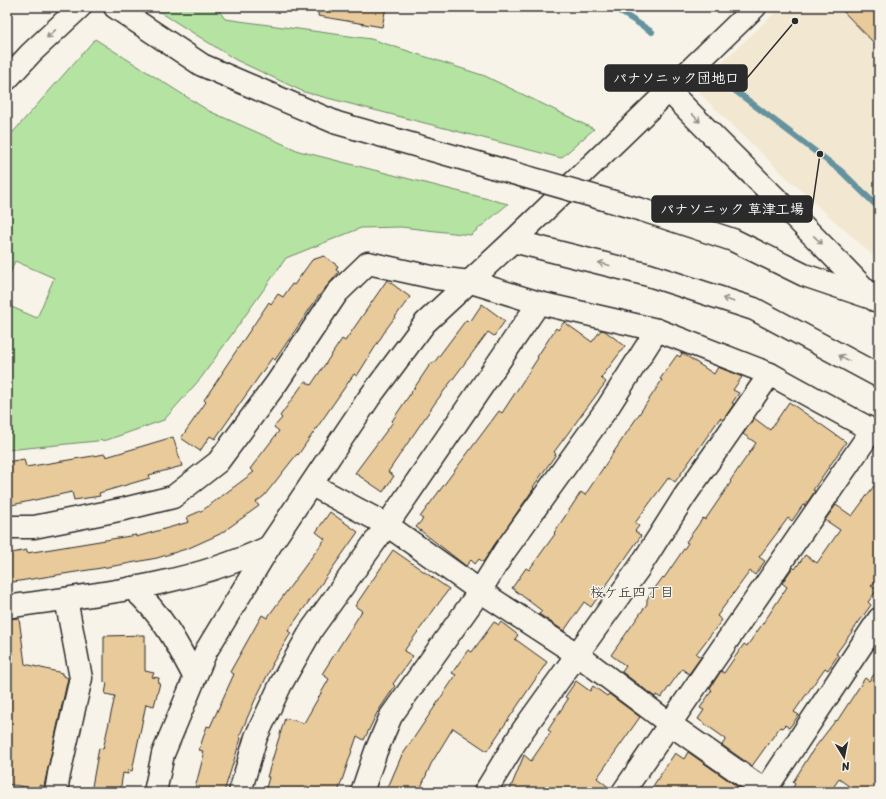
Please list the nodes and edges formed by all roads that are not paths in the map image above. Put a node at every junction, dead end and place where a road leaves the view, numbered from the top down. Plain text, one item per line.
1 (80, 7) edge
2 (755, 7) edge
3 (116, 8) edge
4 (7, 79) edge
5 (669, 91) junction
6 (513, 241) junction
7 (471, 282) junction
8 (877, 301) edge
9 (539, 303) junction
10 (657, 330) junction
11 (770, 374) junction
12 (879, 376) edge
13 (875, 432) edge
14 (312, 485) junction
15 (387, 525) junction
16 (7, 527) edge
17 (269, 548) junction
18 (132, 588) junction
19 (480, 591) junction
20 (66, 598) junction
21 (7, 608) edge
22 (879, 620) edge
23 (578, 655) junction
24 (194, 676) junction
25 (670, 724) junction
26 (56, 792) edge
27 (155, 792) edge
28 (240, 792) edge
29 (362, 792) edge
30 (485, 792) edge
31 (623, 792) edge
32 (765, 792) edge

1 -> 4 main road
2 - 5 main road
3 - 8 main road, bridge
5 - 6 main road
5 -> 8 main road
6 - 7 main road
12 -> 6 main road
7 - 9 main road
7 - 14 main road
7 - 16 main road
9 - 10 main road
9 - 15 main road
10 - 11 main road
10 - 19 main road
11 - 13 main road
11 - 23 main road
13 - 25 main road
14 - 15 main road
14 - 17 main road
15 - 19 main road
15 - 28 main road
17 - 18 main road
17 - 24 main road
18 - 20 main road
18 - 24 main road
19 - 23 main road
19 - 29 main road
20 - 21 main road
20 - 26 main road
22 - 32 main road
23 - 25 main road
23 - 30 main road
24 - 27 main road
25 - 31 main road
25 - 32 main road

